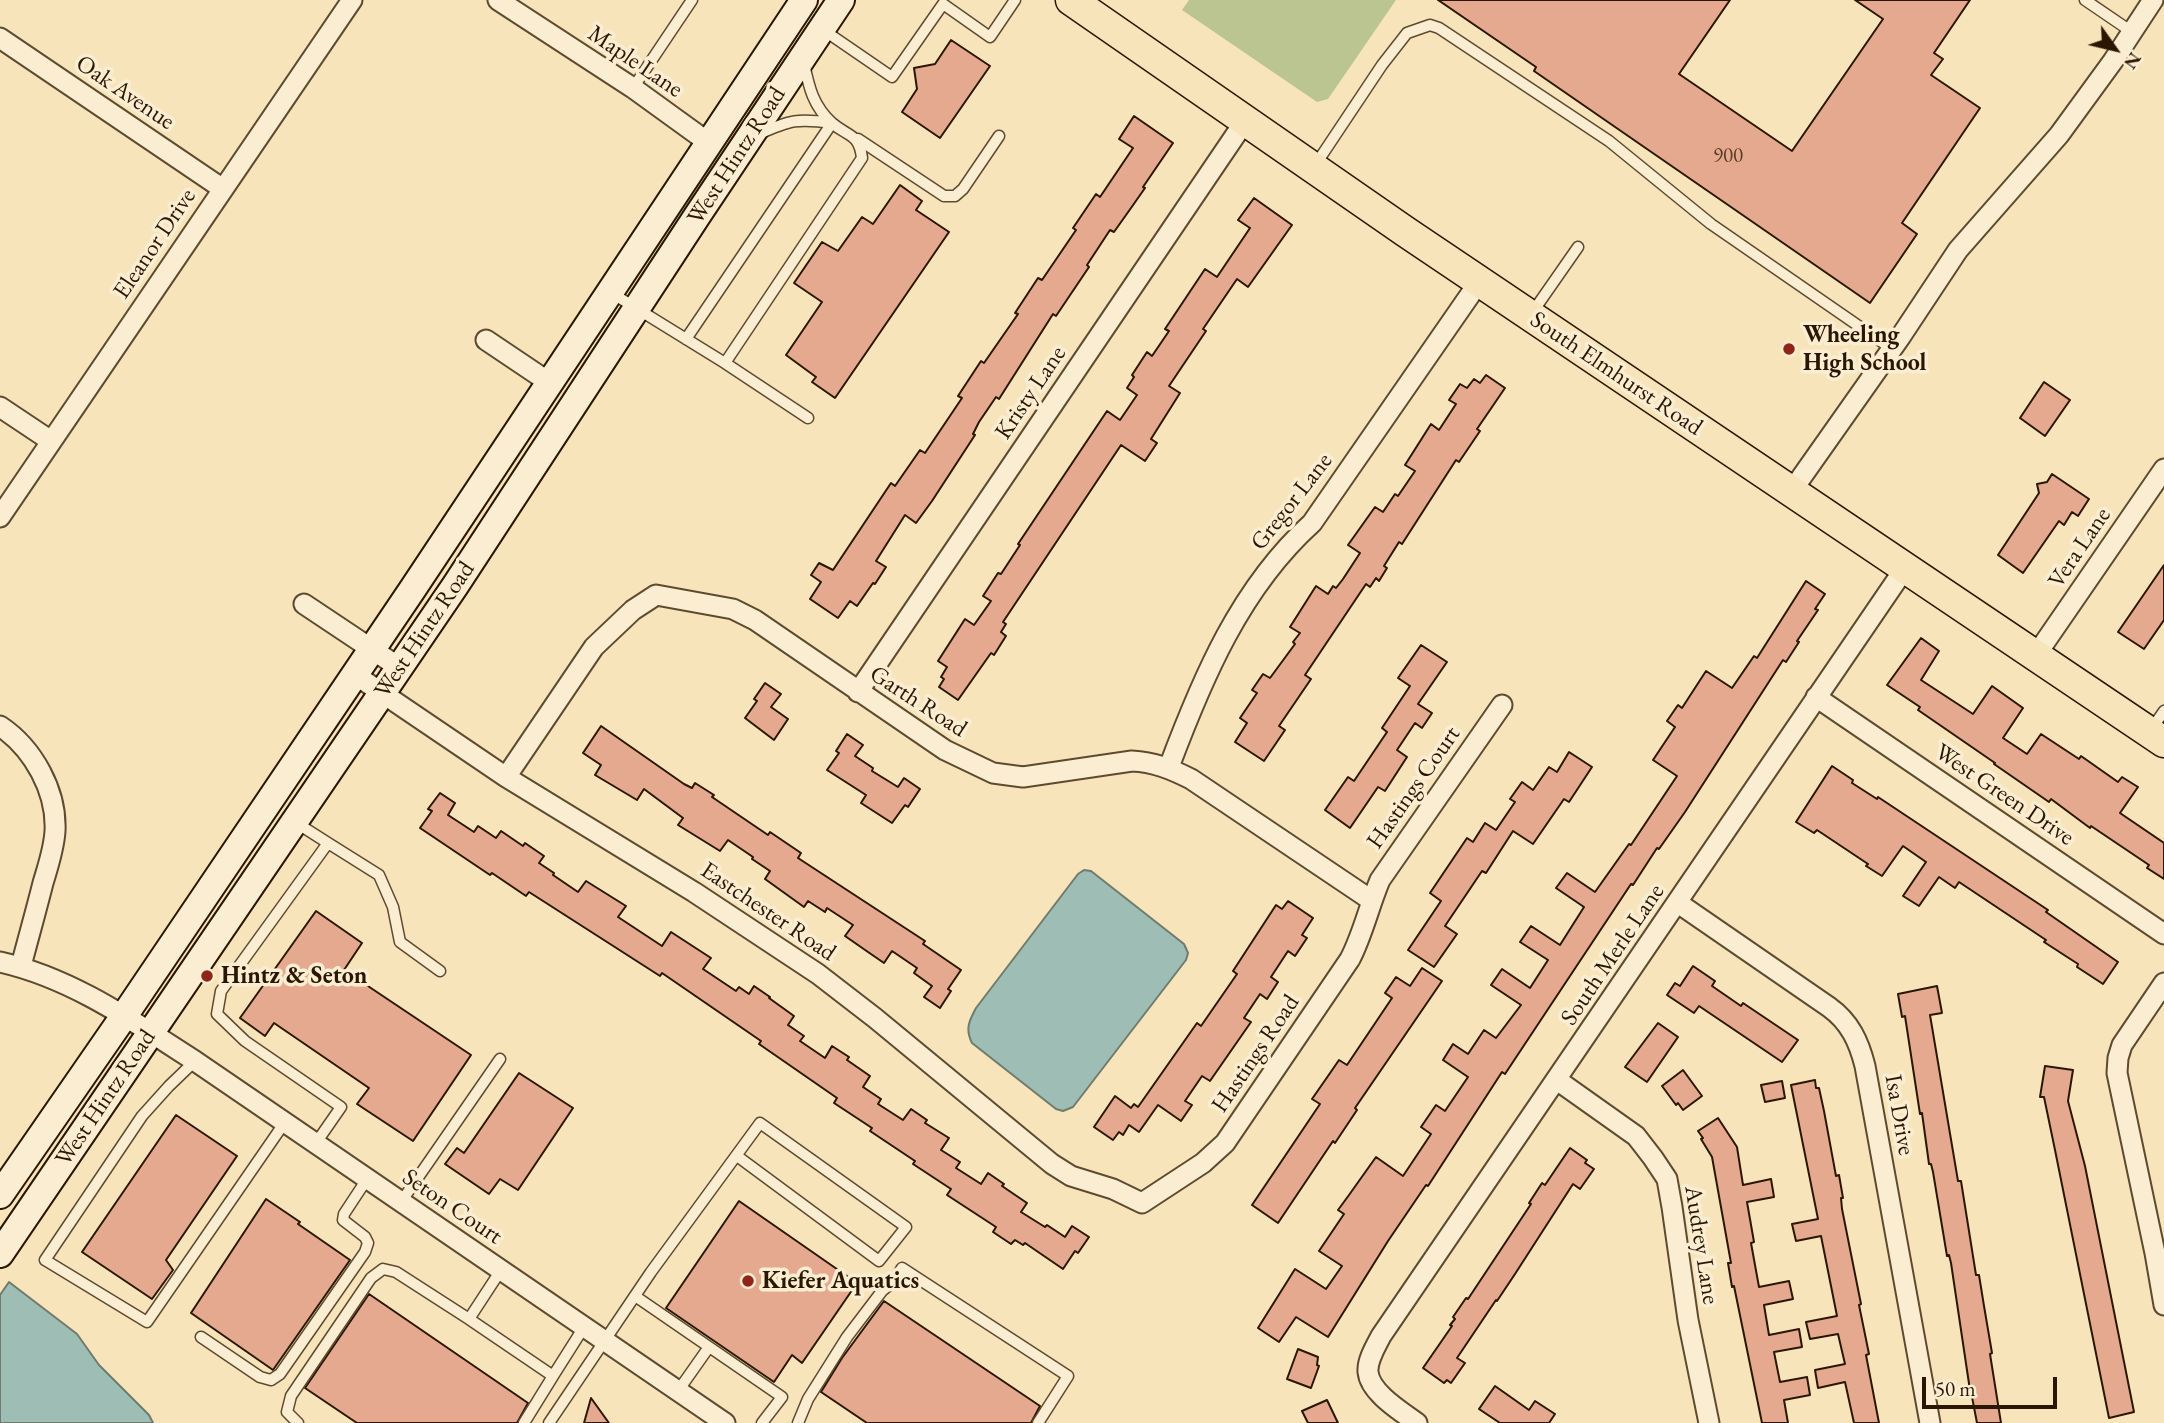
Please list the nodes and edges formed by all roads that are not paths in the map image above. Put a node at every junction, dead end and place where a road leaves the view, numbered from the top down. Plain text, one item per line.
1 (352, 0) edge
2 (692, 0) edge
3 (804, 0) edge
4 (841, 0) edge
5 (1015, 0) edge
6 (1071, 0) edge
7 (2085, 0) edge
8 (2153, 0) edge
9 (506, 2) edge
10 (821, 29) junction
11 (2132, 32) junction
12 (0, 38) edge
13 (803, 56) junction
14 (633, 88) junction
15 (1245, 121) junction
16 (832, 123) junction
17 (999, 136) dead end
18 (855, 137) junction
19 (749, 138) junction
20 (709, 143) junction
21 (1313, 168) junction
22 (223, 189) junction
23 (1578, 247) dead end
24 (1479, 282) junction
25 (610, 292) junction
26 (637, 310) junction
27 (1530, 316) junction
28 (686, 339) junction
29 (486, 340) dead end
30 (1892, 349) junction
31 (725, 363) junction
32 (550, 383) junction
33 (0, 407) edge
34 (808, 418) dead end
35 (51, 440) junction
36 (2164, 469) edge
37 (1791, 492) junction
38 (0, 517) edge
39 (1905, 568) junction
40 (304, 604) dead end
41 (371, 649) junction
42 (2036, 656) junction
43 (400, 668) junction
44 (354, 674) junction
45 (383, 692) junction
46 (858, 692) junction
47 (1816, 697) junction
48 (1502, 705) dead end
49 (0, 726) edge
50 (2159, 729) edge
51 (1169, 767) junction
52 (506, 777) junction
53 (295, 822) junction
54 (328, 843) junction
55 (1371, 900) junction
56 (1678, 903) junction
57 (2164, 934) edge
58 (0, 962) edge
59 (21, 966) junction
60 (440, 971) dead end
61 (2164, 983) edge
62 (124, 1016) junction
63 (150, 1033) junction
64 (500, 1059) dead end
65 (195, 1061) junction
66 (1558, 1080) junction
67 (285, 1122) junction
68 (316, 1143) junction
69 (737, 1156) junction
70 (368, 1179) junction
71 (0, 1195) edge
72 (401, 1202) junction
73 (1142, 1203) joint
74 (2160, 1252) edge
75 (0, 1254) edge
76 (501, 1270) junction
77 (635, 1296) junction
78 (2164, 1305) edge
79 (469, 1319) junction
80 (584, 1327) junction
81 (201, 1337) dead end
82 (604, 1341) junction
83 (709, 1347) junction
84 (553, 1376) junction
85 (678, 1391) junction
86 (720, 1422) edge
87 (800, 1422) edge
88 (298, 1423) edge
89 (524, 1423) edge
90 (549, 1423) edge
91 (762, 1423) edge
92 (1038, 1423) edge
93 (1418, 1423) edge
94 (1709, 1423) edge
95 (1930, 1423) edge

1 - 22 street, Eleanor Drive
2 - 14 lane
3 - 20 main road, West Hintz Road
4 - 10 main road, West Hintz Road
5 - 10 lane
6 - 15 main road, South Elmhurst Road
7 - 11 lane
8 - 11 street
9 - 14 street, Maple Lane
10 - 13 main road, West Hintz Road
11 - 30 street
12 - 22 street, Oak Avenue
13 - 16 lane
13 - 19 main road, West Hintz Road
14 - 20 street, Maple Lane
15 - 21 main road, South Elmhurst Road
15 - 46 street, Kristy Lane
16 - 18 lane
16 - 19 lane
16 - 28 lane
17 - 18 lane
18 - 31 lane
19 - 26 main road, West Hintz Road
20 - 25 main road, West Hintz Road
21 - 24 main road, South Elmhurst Road
21 - 30 lane
22 - 35 street, Eleanor Drive
23 - 27 lane
24 - 27 main road, South Elmhurst Road
24 - 51 street, Gregor Lane
25 - 26 lane
25 - 32 main road, West Hintz Road
26 - 28 lane
26 - 43 main road, West Hintz Road
27 - 37 main road, South Elmhurst Road
28 - 31 lane
29 - 32 street
30 - 37 street
31 - 34 lane
32 - 41 main road, West Hintz Road
33 - 35 street
35 - 38 street, Eleanor Drive
36 - 42 street, Vera Lane
37 - 39 main road, South Elmhurst Road
39 - 42 main road, South Elmhurst Road
39 - 47 street, South Merle Lane
40 - 41 street
41 - 43 street
41 - 44 main road, West Hintz Road
42 - 50 main road, South Elmhurst Road
43 - 45 main road, West Hintz Road
44 - 45 street, Eastchester Road
44 - 62 main road, West Hintz Road
45 - 52 street, Eastchester Road
45 - 53 main road, West Hintz Road
46 - 51 street, Garth Road
46 - 52 street, Garth Road
47 - 56 street, South Merle Lane
47 - 57 street, West Green Drive
48 - 55 street, Hastings Court
49 - 59 street
51 - 55 street, Garth Road
52 - 73 street, Eastchester Road
53 - 54 lane
53 - 63 main road, West Hintz Road
54 - 60 lane
54 - 68 lane
55 - 73 street, Hastings Road
56 - 66 street, South Merle Lane
56 - 95 street, Isa Drive
58 - 59 street, Seton Court
59 - 62 street, Seton Court
61 - 74 street
62 - 63 street, Seton Court
62 - 71 main road, West Hintz Road
63 - 65 street, Seton Court
63 - 75 main road, West Hintz Road
64 - 72 lane
65 - 67 street, Seton Court
65 - 67 lane
66 - 93 street, South Merle Lane
66 - 94 street, Audrey Lane
67 - 68 street, Seton Court
68 - 70 street, Seton Court
69 - 69 lane
69 - 77 lane
70 - 72 street, Seton Court
70 - 81 lane
72 - 76 street, Seton Court
74 - 78 street
76 - 79 lane
76 - 80 street, Seton Court
77 - 82 lane
77 - 83 lane
79 - 84 lane
79 - 88 lane
80 - 82 street, Seton Court
80 - 84 lane
82 - 85 street, Seton Court
82 - 90 lane
83 - 85 lane
83 - 91 lane
84 - 89 lane
85 - 86 street, Seton Court
87 - 92 lane

